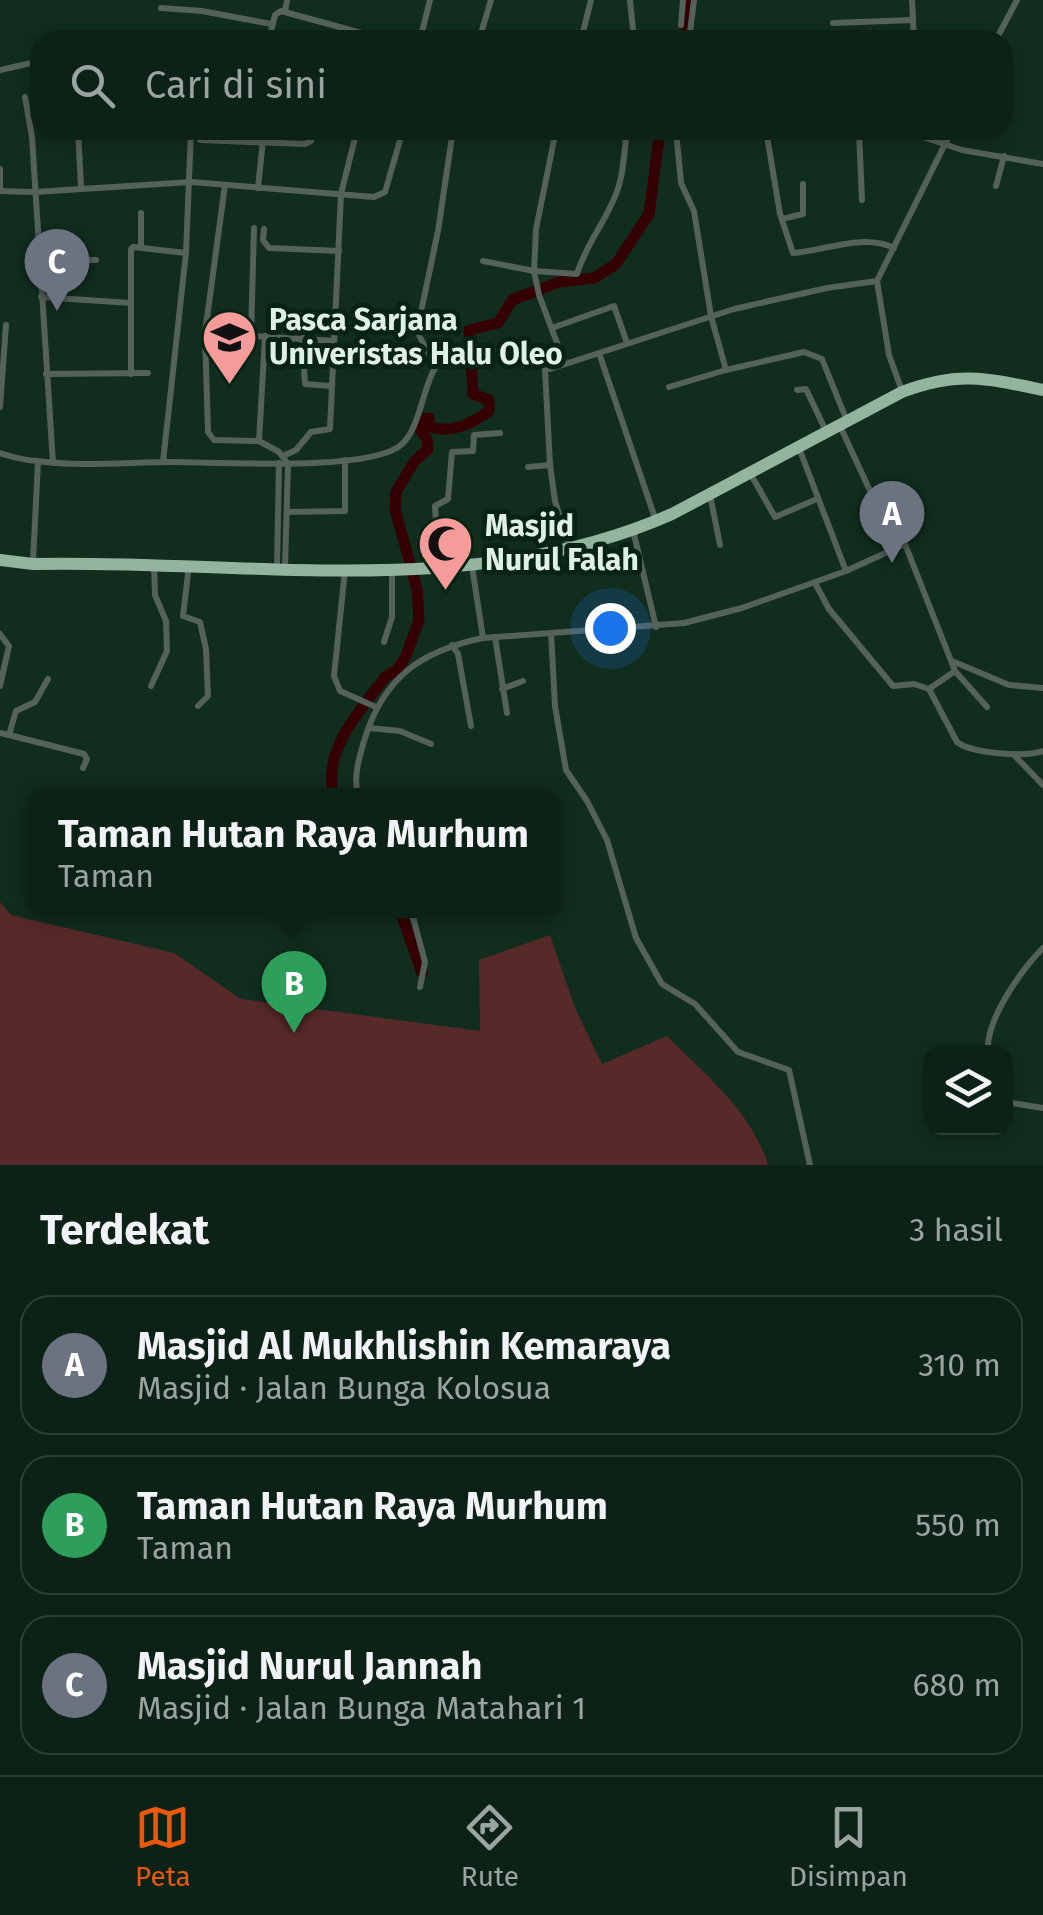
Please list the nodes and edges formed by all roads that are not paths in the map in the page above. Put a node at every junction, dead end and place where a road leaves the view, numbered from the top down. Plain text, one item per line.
1 (287, 0) edge
2 (430, 0) edge
3 (491, 0) edge
4 (591, 0) edge
5 (630, 0) edge
6 (683, 0) edge
7 (694, 0) edge
8 (912, 0) edge
9 (1016, 0) edge
10 (161, 8) dead end
11 (286, 11) junction
12 (913, 20) junction
13 (833, 23) dead end
14 (271, 24) junction
15 (681, 25) dead end
16 (270, 30) edge
17 (352, 30) edge
18 (422, 30) edge
19 (482, 30) edge
20 (584, 30) edge
21 (633, 30) edge
22 (690, 30) edge
23 (914, 30) edge
24 (1001, 30) edge
25 (30, 63) edge
26 (0, 70) edge
27 (25, 97) dead end
28 (30, 126) edge
29 (32, 140) edge
30 (79, 140) edge
31 (191, 140) edge
32 (200, 140) dead end
33 (310, 140) edge
34 (355, 140) edge
35 (401, 140) edge
36 (452, 140) edge
37 (554, 140) edge
38 (625, 140) edge
39 (677, 140) edge
40 (768, 140) edge
41 (859, 140) edge
42 (932, 140) edge
43 (947, 140) edge
44 (263, 142) junction
45 (944, 146) junction
46 (1004, 156) junction
47 (1043, 164) edge
48 (0, 169) edge
49 (191, 182) junction
50 (803, 184) dead end
51 (224, 185) junction
52 (996, 186) dead end
53 (81, 187) junction
54 (258, 188) junction
55 (0, 190) edge
56 (35, 192) junction
57 (342, 194) junction
58 (862, 200) dead end
59 (141, 213) dead end
60 (782, 219) junction
61 (254, 228) dead end
62 (264, 229) dead end
63 (141, 247) junction
64 (894, 248) junction
65 (339, 251) junction
66 (186, 253) junction
67 (38, 260) junction
68 (96, 260) dead end
69 (483, 261) dead end
70 (534, 271) junction
71 (877, 281) junction
72 (41, 297) junction
73 (130, 303) junction
74 (710, 316) junction
75 (6, 326) dead end
76 (552, 328) junction
77 (204, 332) junction
78 (251, 335) junction
79 (265, 336) junction
80 (302, 337) junction
81 (334, 341) junction
82 (627, 343) junction
83 (599, 353) junction
84 (566, 364) junction
85 (435, 368) junction
86 (544, 369) junction
87 (726, 370) junction
88 (148, 373) dead end
89 (46, 374) junction
90 (132, 374) junction
91 (331, 386) junction
92 (670, 387) dead end
93 (797, 390) dead end
94 (1043, 390) edge
95 (902, 392) junction
96 (0, 407) edge
97 (844, 423) junction
98 (827, 432) junction
99 (500, 433) dead end
100 (260, 442) junction
101 (798, 446) junction
102 (0, 453) edge
103 (344, 460) junction
104 (283, 461) junction
105 (38, 462) junction
106 (54, 462) junction
107 (163, 462) junction
108 (550, 465) junction
109 (528, 467) dead end
110 (750, 473) junction
111 (710, 496) junction
112 (817, 499) junction
113 (288, 512) junction
114 (656, 521) junction
115 (634, 530) junction
116 (905, 544) junction
117 (720, 545) dead end
118 (570, 548) junction
119 (0, 560) edge
120 (32, 564) junction
121 (154, 564) junction
122 (189, 564) junction
123 (472, 565) junction
124 (439, 567) junction
125 (281, 568) junction
126 (345, 569) junction
127 (405, 569) junction
128 (846, 571) junction
129 (816, 583) junction
130 (656, 627) junction
131 (551, 633) junction
132 (0, 634) edge
133 (495, 637) junction
134 (483, 638) junction
135 (384, 642) dead end
136 (452, 645) junction
137 (951, 661) junction
138 (955, 672) junction
139 (48, 679) dead end
140 (523, 682) dead end
141 (0, 686) edge
142 (151, 686) dead end
143 (1043, 688) edge
144 (502, 689) junction
145 (930, 689) junction
146 (370, 703) junction
147 (198, 706) dead end
148 (987, 707) dead end
149 (506, 713) dead end
150 (472, 726) dead end
151 (369, 728) junction
152 (0, 733) edge
153 (9, 734) junction
154 (430, 744) dead end
155 (1043, 751) edge
156 (1014, 754) junction
157 (82, 768) dead end
158 (1043, 785) edge
159 (358, 788) edge
160 (413, 918) edge
161 (1043, 948) edge
162 (420, 987) dead end
163 (988, 1045) edge
164 (1013, 1103) edge
165 (1043, 1108) edge
166 (810, 1165) edge

1 - 11 street
2 - 18 street
3 - 19 street
4 - 20 street
5 - 21 street
6 - 15 street
7 - 22 street
8 - 12 street
9 - 24 street
10 - 14 street
11 - 14 street
11 - 17 street
12 - 13 street
12 - 23 street
14 - 16 street
25 - 26 street
27 - 28 street
29 - 56 street
30 - 53 street
31 - 49 street
32 - 44 street
33 - 44 street
34 - 57 street
35 - 57 street
36 - 85 street
37 - 70 street
38 - 70 street
39 - 74 street
40 - 60 street
41 - 58 street
42 - 45 street
43 - 45 street
44 - 54 street
45 - 46 street
45 - 64 street
46 - 47 street
46 - 52 street
48 - 55 street
49 - 51 street
49 - 53 street
49 - 66 street
50 - 60 street
51 - 54 street
51 - 77 street
53 - 56 street
54 - 57 street
55 - 56 street
56 - 67 street
57 - 65 street
59 - 63 street
60 - 64 street
61 - 78 street
62 - 65 street
63 - 66 street
63 - 73 street
64 - 71 street
65 - 81 street
66 - 107 street
67 - 68 street
67 - 72 street
69 - 70 street
70 - 76 street
71 - 74 street
71 - 95 street
72 - 73 street
72 - 89 street
73 - 90 street
74 - 82 street
74 - 87 street
75 - 96 street
76 - 82 street
76 - 84 street
77 - 78 street
77 - 100 street
78 - 79 street
79 - 80 street
79 - 100 street
80 - 81 street
80 - 91 street
81 - 91 street
82 - 83 street
83 - 84 street
83 - 114 street
84 - 86 street
85 - 86 street
85 - 103 street
86 - 108 street
87 - 92 street
87 - 97 street
88 - 90 street
89 - 90 street
89 - 106 street
91 - 104 street
93 - 98 street
94 - 95 highway
95 - 97 highway
97 - 98 highway
97 - 116 street
98 - 101 highway
99 - 124 street
100 - 104 street
101 - 110 highway
101 - 112 street
102 - 105 street
103 - 104 street
103 - 113 street
104 - 107 street
104 - 113 street
104 - 125 street
105 - 106 street
105 - 120 street
106 - 107 street
108 - 109 street
108 - 118 street
110 - 111 highway
110 - 112 street
111 - 114 highway
111 - 117 street
112 - 128 street
113 - 125 street
114 - 115 highway
115 - 118 highway
115 - 130 street
116 - 128 street
116 - 137 street
118 - 123 highway
119 - 120 highway
120 - 121 highway
121 - 122 highway
121 - 142 street
122 - 125 highway
122 - 147 street
123 - 124 highway
123 - 134 street
124 - 127 highway
125 - 126 highway
126 - 127 highway
126 - 146 street
127 - 135 street
128 - 129 street
129 - 130 street
129 - 145 street
130 - 131 street
131 - 133 street
131 - 166 street
132 - 141 street
133 - 134 street
133 - 144 street
134 - 136 street
136 - 146 street
136 - 150 street
137 - 138 street
137 - 143 street
138 - 145 street
138 - 148 street
139 - 153 street
140 - 144 street
144 - 149 street
145 - 156 street
146 - 151 street
151 - 154 street
151 - 159 street
152 - 153 street
153 - 157 street
155 - 156 street
156 - 158 street
160 - 162 street
161 - 163 street
164 - 165 street

